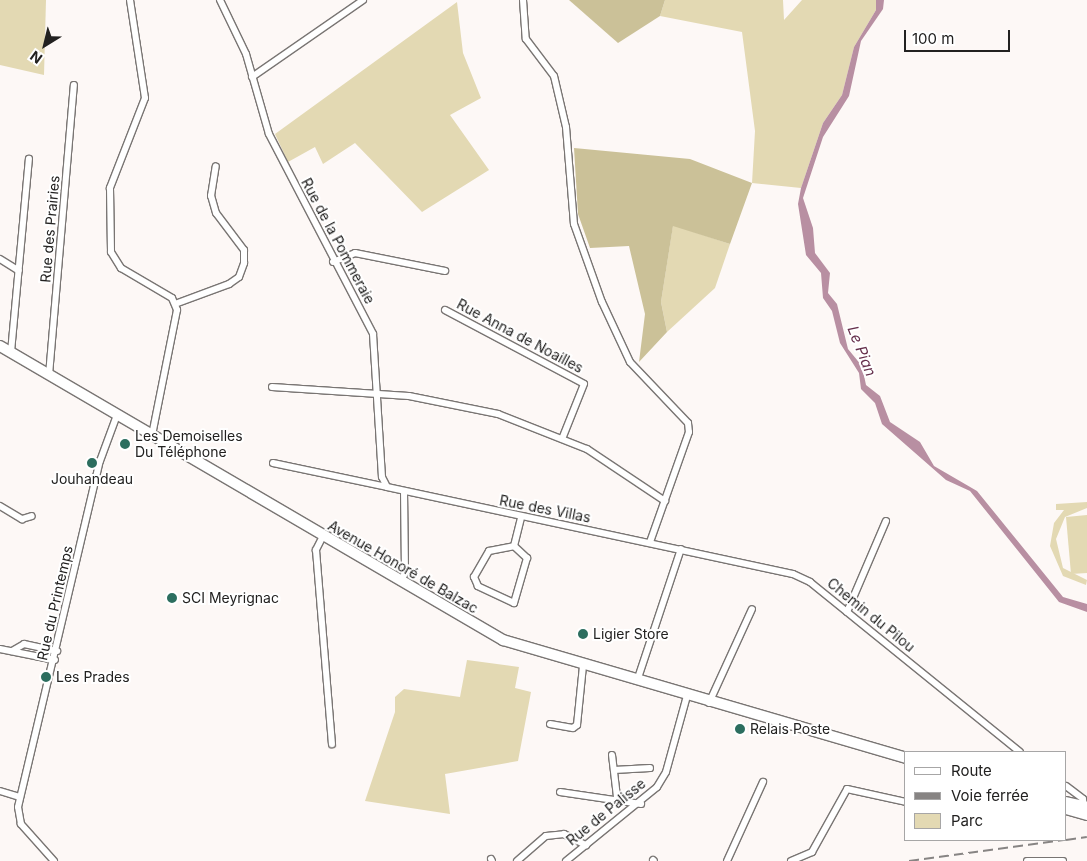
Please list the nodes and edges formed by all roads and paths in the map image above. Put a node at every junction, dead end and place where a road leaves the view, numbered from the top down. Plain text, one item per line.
1 (130, 0) edge
2 (220, 0) edge
3 (363, 0) edge
4 (523, 0) edge
5 (252, 77) junction
6 (74, 85) dead end
7 (29, 159) dead end
8 (216, 166) dead end
9 (0, 260) edge
10 (333, 262) junction
11 (19, 271) junction
12 (445, 271) dead end
13 (175, 304) junction
14 (445, 310) dead end
15 (0, 346) edge
16 (11, 352) junction
17 (49, 375) junction
18 (272, 387) dead end
19 (377, 394) junction
20 (117, 415) junction
21 (152, 435) junction
22 (562, 439) junction
23 (273, 463) dead end
24 (386, 487) junction
25 (404, 493) junction
26 (665, 501) junction
27 (0, 506) edge
28 (32, 516) dead end
29 (521, 516) junction
30 (886, 521) dead end
31 (323, 536) junction
32 (650, 542) junction
33 (514, 546) junction
34 (681, 549) junction
35 (401, 582) junction
36 (752, 609) dead end
37 (847, 612) junction
38 (0, 650) edge
39 (12, 651) junction
40 (57, 651) junction
41 (55, 660) junction
42 (583, 666) junction
43 (636, 681) junction
44 (687, 696) junction
45 (709, 703) junction
46 (550, 724) dead end
47 (826, 737) junction
48 (332, 744) dead end
49 (1019, 751) edge
50 (612, 754) dead end
51 (904, 757) edge
52 (904, 763) edge
53 (650, 768) dead end
54 (614, 770) junction
55 (763, 782) dead end
56 (1067, 789) edge
57 (0, 791) edge
58 (560, 792) dead end
59 (20, 797) junction
60 (617, 797) junction
61 (904, 802) edge
62 (1067, 803) edge
63 (641, 804) junction
64 (1067, 809) edge
65 (1086, 811) edge
66 (586, 845) junction
67 (54, 861) edge
68 (517, 861) edge
69 (566, 861) edge
70 (727, 861) edge
71 (791, 861) edge
72 (1027, 861) edge
73 (1063, 861) edge

1 - 13 street
2 - 5 street, Rue de la Pommeraie
3 - 5 street
4 - 26 street
5 - 10 street, Rue de la Pommeraie
6 - 17 street, Rue des Prairies
7 - 11 street
8 - 13 street
9 - 11 street
10 - 12 street
10 - 19 street, Rue de la Pommeraie
11 - 16 street
13 - 21 street
14 - 22 street, Rue Anna de Noailles
15 - 16 main road, Avenue Honoré de Balzac
16 - 17 main road, Avenue Honoré de Balzac
17 - 20 main road, Avenue Honoré de Balzac
18 - 19 street
19 - 22 street
19 - 24 street, Rue de la Pommeraie
20 - 21 main road, Avenue Honoré de Balzac
20 - 40 street, Rue du Printemps
21 - 31 main road, Avenue Honoré de Balzac
22 - 26 street
23 - 24 street
24 - 25 street
25 - 29 street, Rue des Villas
25 - 35 street
26 - 32 street
27 - 28 street
29 - 32 street, Rue des Villas
29 - 33 street
30 - 37 street
31 - 35 main road, Avenue Honoré de Balzac
31 - 48 street
32 - 34 street, Rue des Villas
33 - 33 street
34 - 37 street, Chemin du Pilou
34 - 43 street
35 - 42 main road, Avenue Honoré de Balzac
36 - 45 street
37 - 49 street, Chemin du Pilou
38 - 39 street
39 - 40 street
39 - 41 street
40 - 41 street, Rue du Printemps
41 - 59 street, Rue du Printemps
42 - 43 main road, Avenue Honoré de Balzac
42 - 46 street
43 - 44 main road, Avenue Honoré de Balzac
44 - 45 main road, Avenue Honoré de Balzac
44 - 63 street, Rue de Palisse
45 - 47 main road, Avenue Honoré de Balzac
47 - 51 main road, Avenue Honoré de Balzac
47 - 52 main road, Avenue Honoré de Balzac
50 - 54 street
53 - 54 street
54 - 60 street
55 - 70 street
56 - 65 street
57 - 59 street
58 - 60 street
59 - 67 street, Rue du Printemps
60 - 63 street
61 - 71 street
62 - 65 main road
63 - 66 street, Rue de Palisse
64 - 65 main road
66 - 68 street
66 - 69 street, Rue de Palisse
72 - 73 street

